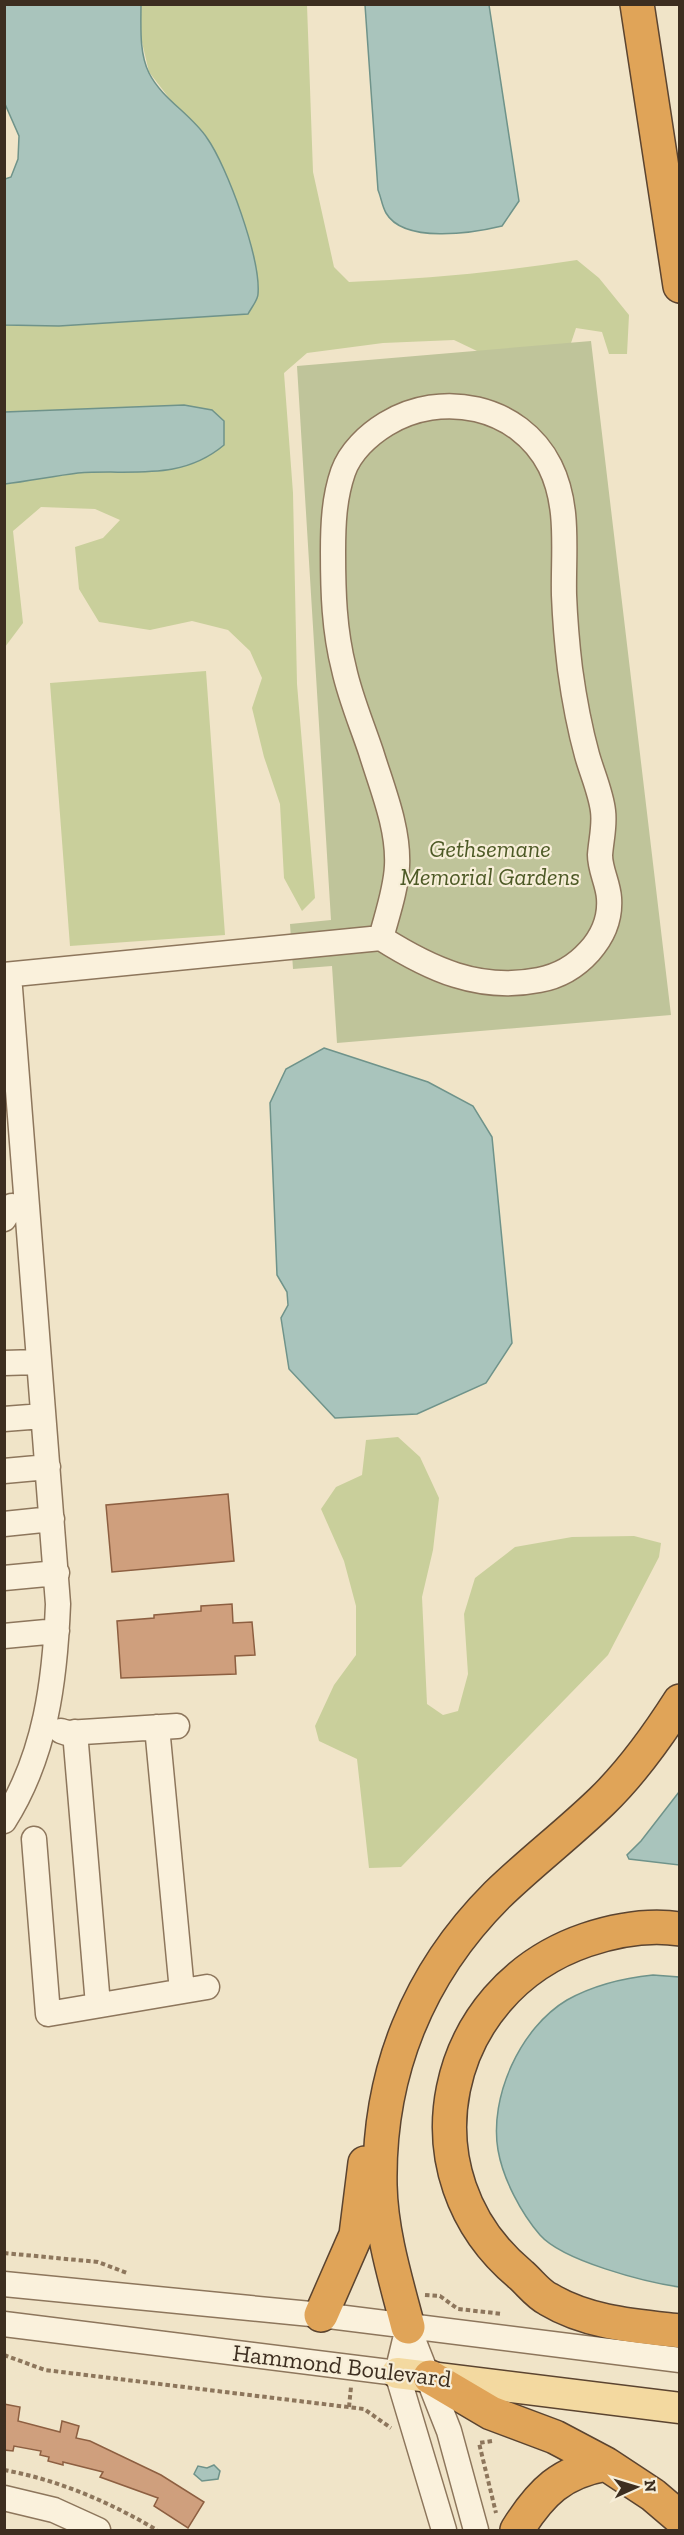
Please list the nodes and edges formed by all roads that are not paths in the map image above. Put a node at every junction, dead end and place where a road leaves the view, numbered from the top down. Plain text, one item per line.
1 (637, 4) edge
2 (680, 286) edge
3 (381, 938) junction
4 (7, 975) edge
5 (11, 1207) edge
6 (38, 1362) junction
7 (5, 1364) edge
8 (43, 1416) junction
9 (4, 1419) edge
10 (48, 1467) junction
11 (4, 1471) edge
12 (52, 1519) junction
13 (4, 1524) edge
14 (57, 1574) junction
15 (4, 1578) edge
16 (57, 1631) junction
17 (4, 1635) edge
18 (680, 1701) edge
19 (45, 1725) junction
20 (75, 1732) junction
21 (4, 1821) edge
22 (34, 1839) dead end
23 (680, 1929) edge
24 (207, 1987) dead end
25 (182, 1991) junction
26 (98, 2005) junction
27 (402, 2041) junction
28 (4, 2284) edge
29 (321, 2315) junction
30 (4, 2324) edge
31 (408, 2327) junction
32 (680, 2331) edge
33 (680, 2360) edge
34 (397, 2373) junction
35 (430, 2377) junction
36 (680, 2408) edge
37 (606, 2464) junction
38 (4, 2498) edge
39 (680, 2518) edge
40 (98, 2530) edge
41 (444, 2530) edge
42 (476, 2530) edge
43 (517, 2530) edge

1 - 2 highway
3 - 3 street
3 - 4 street
4 - 5 street
5 - 6 street
6 - 7 street
6 - 8 street
8 - 9 street
8 - 10 street
10 - 11 street
10 - 12 street
12 - 13 street
12 - 14 street
14 - 15 street
14 - 16 street
16 - 17 street
16 - 19 street
18 - 27 highway
19 - 20 street
19 - 21 street
20 - 25 street
20 - 26 street
22 - 26 street
23 - 32 highway
24 - 25 street
25 - 26 street
27 - 29 highway
27 - 31 highway
28 - 29 street, Hammond Boulevard
29 - 31 street, Hammond Boulevard
30 - 34 street, Hammond Boulevard
31 - 33 street, Hammond Boulevard
31 - 34 street
31 - 35 street
34 - 35 main road, Hammond Boulevard
34 - 41 street
35 - 36 main road, Hammond Boulevard
35 - 37 highway
35 - 42 street
37 - 39 highway
37 - 43 highway
38 - 40 street

